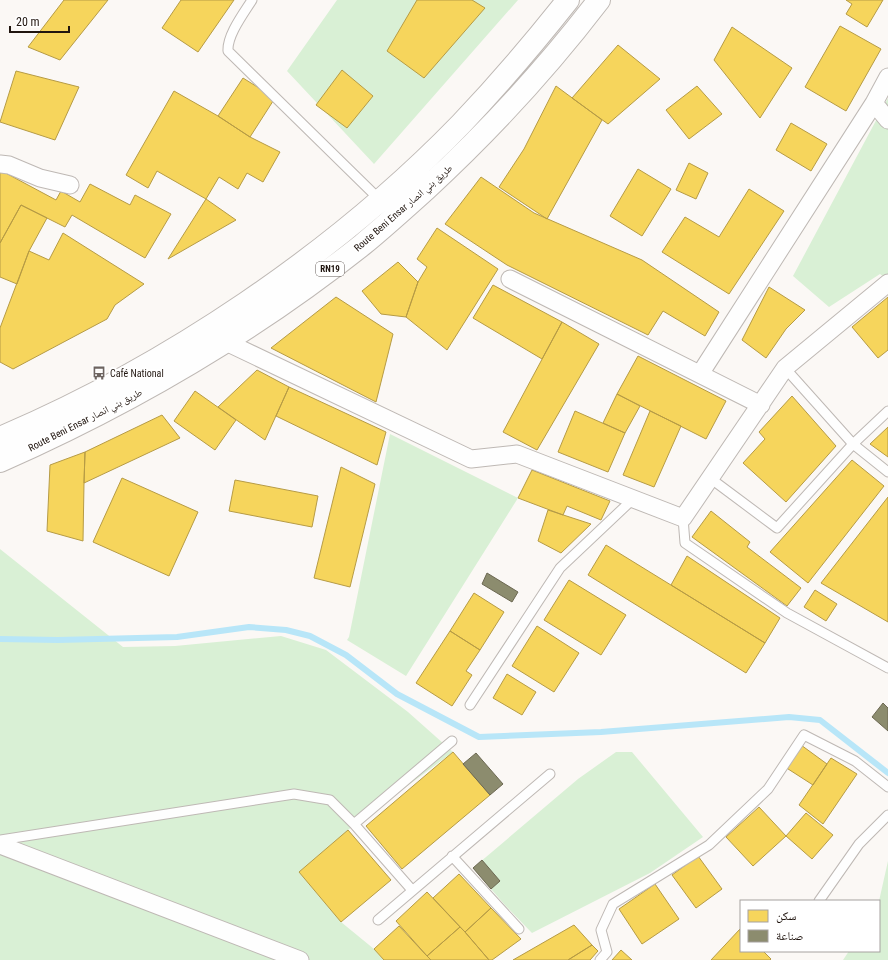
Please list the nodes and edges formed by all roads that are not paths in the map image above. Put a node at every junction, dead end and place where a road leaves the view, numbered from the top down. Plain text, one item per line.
1 (252, 0) edge
2 (568, 0) edge
3 (599, 0) edge
4 (888, 77) edge
5 (874, 103) junction
6 (888, 120) edge
7 (0, 164) edge
8 (70, 185) dead end
9 (380, 200) junction
10 (510, 280) dead end
11 (888, 283) edge
12 (226, 342) junction
13 (785, 368) junction
14 (700, 374) junction
15 (761, 405) junction
16 (888, 411) edge
17 (0, 438) edge
18 (853, 444) junction
19 (0, 461) edge
20 (888, 472) edge
21 (710, 478) junction
22 (633, 499) junction
23 (683, 518) junction
24 (888, 668) edge
25 (470, 705) dead end
26 (452, 741) dead end
27 (550, 774) dead end
28 (888, 787) edge
29 (888, 815) edge
30 (354, 824) junction
31 (0, 840) edge
32 (0, 845) edge
33 (452, 856) junction
34 (412, 890) junction
35 (820, 900) edge
36 (378, 920) dead end
37 (519, 930) dead end
38 (300, 960) edge
39 (600, 960) edge

1 - 9 lane
2 - 9 highway, Route Beni Ensar طريق بني انصار / RN19
3 - 12 highway, Route Beni Ensar طريق بني انصار / RN19
4 - 5 street
5 - 6 street
5 - 14 street
7 - 8 street
9 - 17 highway, Route Beni Ensar طريق بني انصار / RN19
10 - 14 street
11 - 13 street
12 - 19 highway, Route Beni Ensar طريق بني انصار / RN19
12 - 22 street
13 - 15 street
13 - 18 lane
14 - 15 street
15 - 21 street
16 - 18 lane
18 - 20 lane
18 - 21 lane
21 - 23 street
22 - 23 street
22 - 25 lane
23 - 24 lane
26 - 30 lane
27 - 33 lane
28 - 39 lane
29 - 35 lane
30 - 31 lane
30 - 34 lane
32 - 38 street
33 - 34 lane
33 - 37 lane
34 - 36 lane

